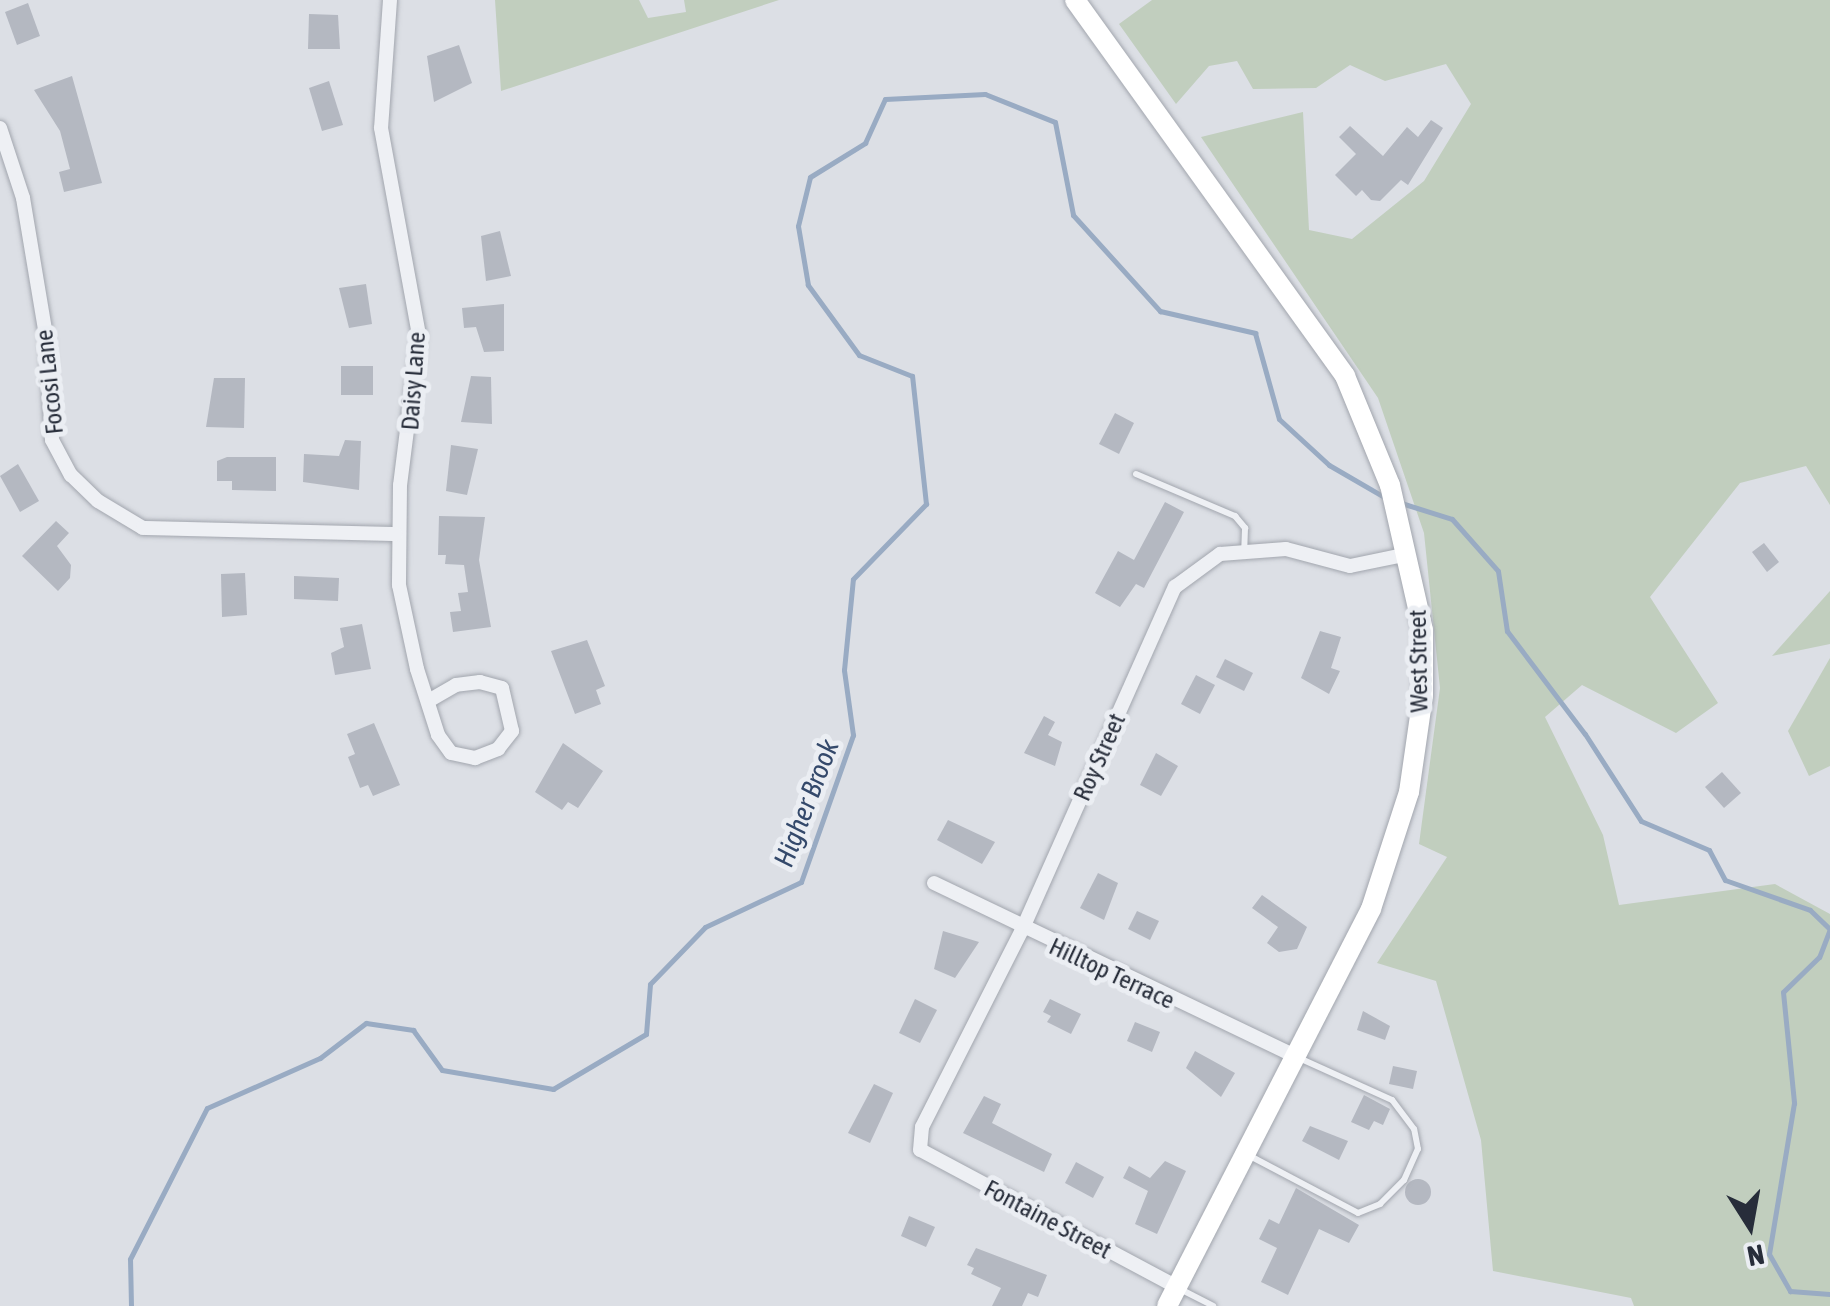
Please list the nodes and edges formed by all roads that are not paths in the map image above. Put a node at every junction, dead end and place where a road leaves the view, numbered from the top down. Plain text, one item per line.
1 (390, 0) edge
2 (1075, 0) edge
3 (0, 128) edge
4 (1136, 474) dead end
5 (396, 534) junction
6 (1244, 552) junction
7 (1408, 554) junction
8 (428, 700) junction
9 (934, 883) dead end
10 (1022, 930) junction
11 (1294, 1056) junction
12 (920, 1150) joint
13 (1245, 1154) junction
14 (1172, 1296) edge
15 (1213, 1306) edge

1 - 5 street, Daisy Lane
2 - 7 main road, West Street
3 - 5 street, Focosi Lane
4 - 6 lane
5 - 8 street, Daisy Lane
6 - 7 street, Roy Street
6 - 10 street, Roy Street
7 - 11 main road, West Street
8 - 8 street, Daisy Lane
9 - 10 street, Hilltop Terrace
10 - 11 street, Hilltop Terrace
10 - 12 street, Roy Street
11 - 13 main road, West Street
11 - 13 lane
12 - 14 street, Fontaine Street
13 - 14 main road, West Street
14 - 15 lane

